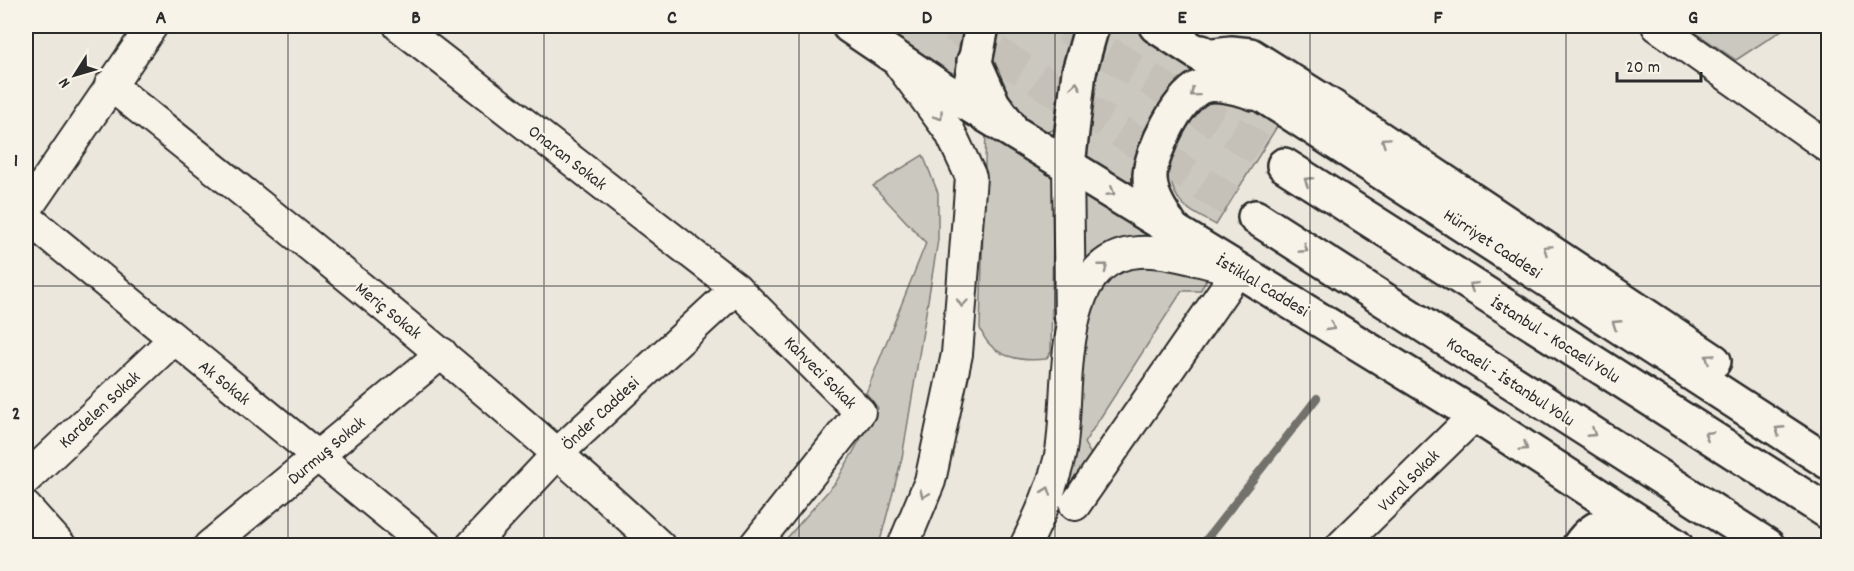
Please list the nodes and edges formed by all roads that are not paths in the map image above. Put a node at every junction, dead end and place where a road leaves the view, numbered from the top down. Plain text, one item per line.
1 (152, 26) edge
2 (399, 26) edge
3 (849, 26) edge
4 (982, 26) edge
5 (1156, 26) edge
6 (1180, 26) edge
7 (1657, 26) edge
8 (1092, 27) edge
9 (890, 54) junction
10 (1205, 56) junction
11 (974, 61) junction
12 (110, 85) junction
13 (971, 106) junction
14 (1287, 108) junction
15 (1071, 124) junction
16 (1020, 136) junction
17 (1828, 147) edge
18 (1068, 165) junction
19 (1284, 165) tunnel mouth
20 (971, 177) junction
21 (26, 210) edge
22 (26, 217) edge
23 (1255, 218) tunnel mouth
24 (1174, 231) junction
25 (1238, 270) junction
26 (736, 288) junction
27 (1070, 333) junction
28 (173, 340) junction
29 (442, 353) junction
30 (1475, 415) junction
31 (1828, 435) edge
32 (559, 452) junction
33 (317, 457) junction
34 (1828, 462) edge
35 (26, 479) edge
36 (1076, 505) dead end
37 (26, 507) edge
38 (1828, 512) edge
39 (1644, 525) junction
40 (61, 546) edge
41 (209, 546) edge
42 (427, 546) edge
43 (471, 546) edge
44 (660, 546) edge
45 (754, 546) edge
46 (903, 546) edge
47 (1025, 546) edge
48 (1341, 546) edge
49 (1579, 546) edge
50 (1676, 546) edge
51 (1768, 546) edge

1 - 12 street
2 - 26 street, Onaran Sokak
3 - 9 main road, İstiklal Caddesi
4 - 11 main road
5 - 10 main road, Hürriyet Caddesi
6 - 10 main road
7 - 17 street
15 -> 8 main road
9 - 13 main road, İstiklal Caddesi
9 -> 20 street
10 - 14 main road, Hürriyet Caddesi
31 -> 10 main road
11 - 13 main road
11 - 16 main road
12 - 21 street
12 - 29 street, Meriç Sokak
13 - 16 main road, İstiklal Caddesi
13 - 20 street
14 -> 24 main road
34 -> 14 main road, Hürriyet Caddesi
15 - 16 main road
15 - 18 main road
16 - 18 main road, İstiklal Caddesi
18 -> 24 main road, İstiklal Caddesi
18 - 27 street
38 -> 19 main road, İstanbul - Kocaeli Yolu
20 -> 46 street
22 - 28 street, Ak Sokak
23 -> 51 main road, Kocaeli - İstanbul Yolu
24 - 25 main road, İstiklal Caddesi
27 -> 25 street
25 -> 30 main road, İstiklal Caddesi
25 - 36 street
26 - 32 street, Önder Caddesi
26 - 45 street, Kahveci Sokak
47 -> 27 street
28 - 33 street, Ak Sokak
28 - 35 street, Kardelen Sokak
29 - 32 street, Meriç Sokak
29 - 33 street, Durmuş Sokak
30 -> 39 main road, İstiklal Caddesi
30 - 48 street, Vural Sokak
32 - 43 street, Önder Caddesi
32 - 44 street, Meriç Sokak
33 - 41 street, Durmuş Sokak
33 - 42 street, Ak Sokak
37 - 40 street
39 - 49 main road
39 - 50 main road, İstiklal Caddesi

